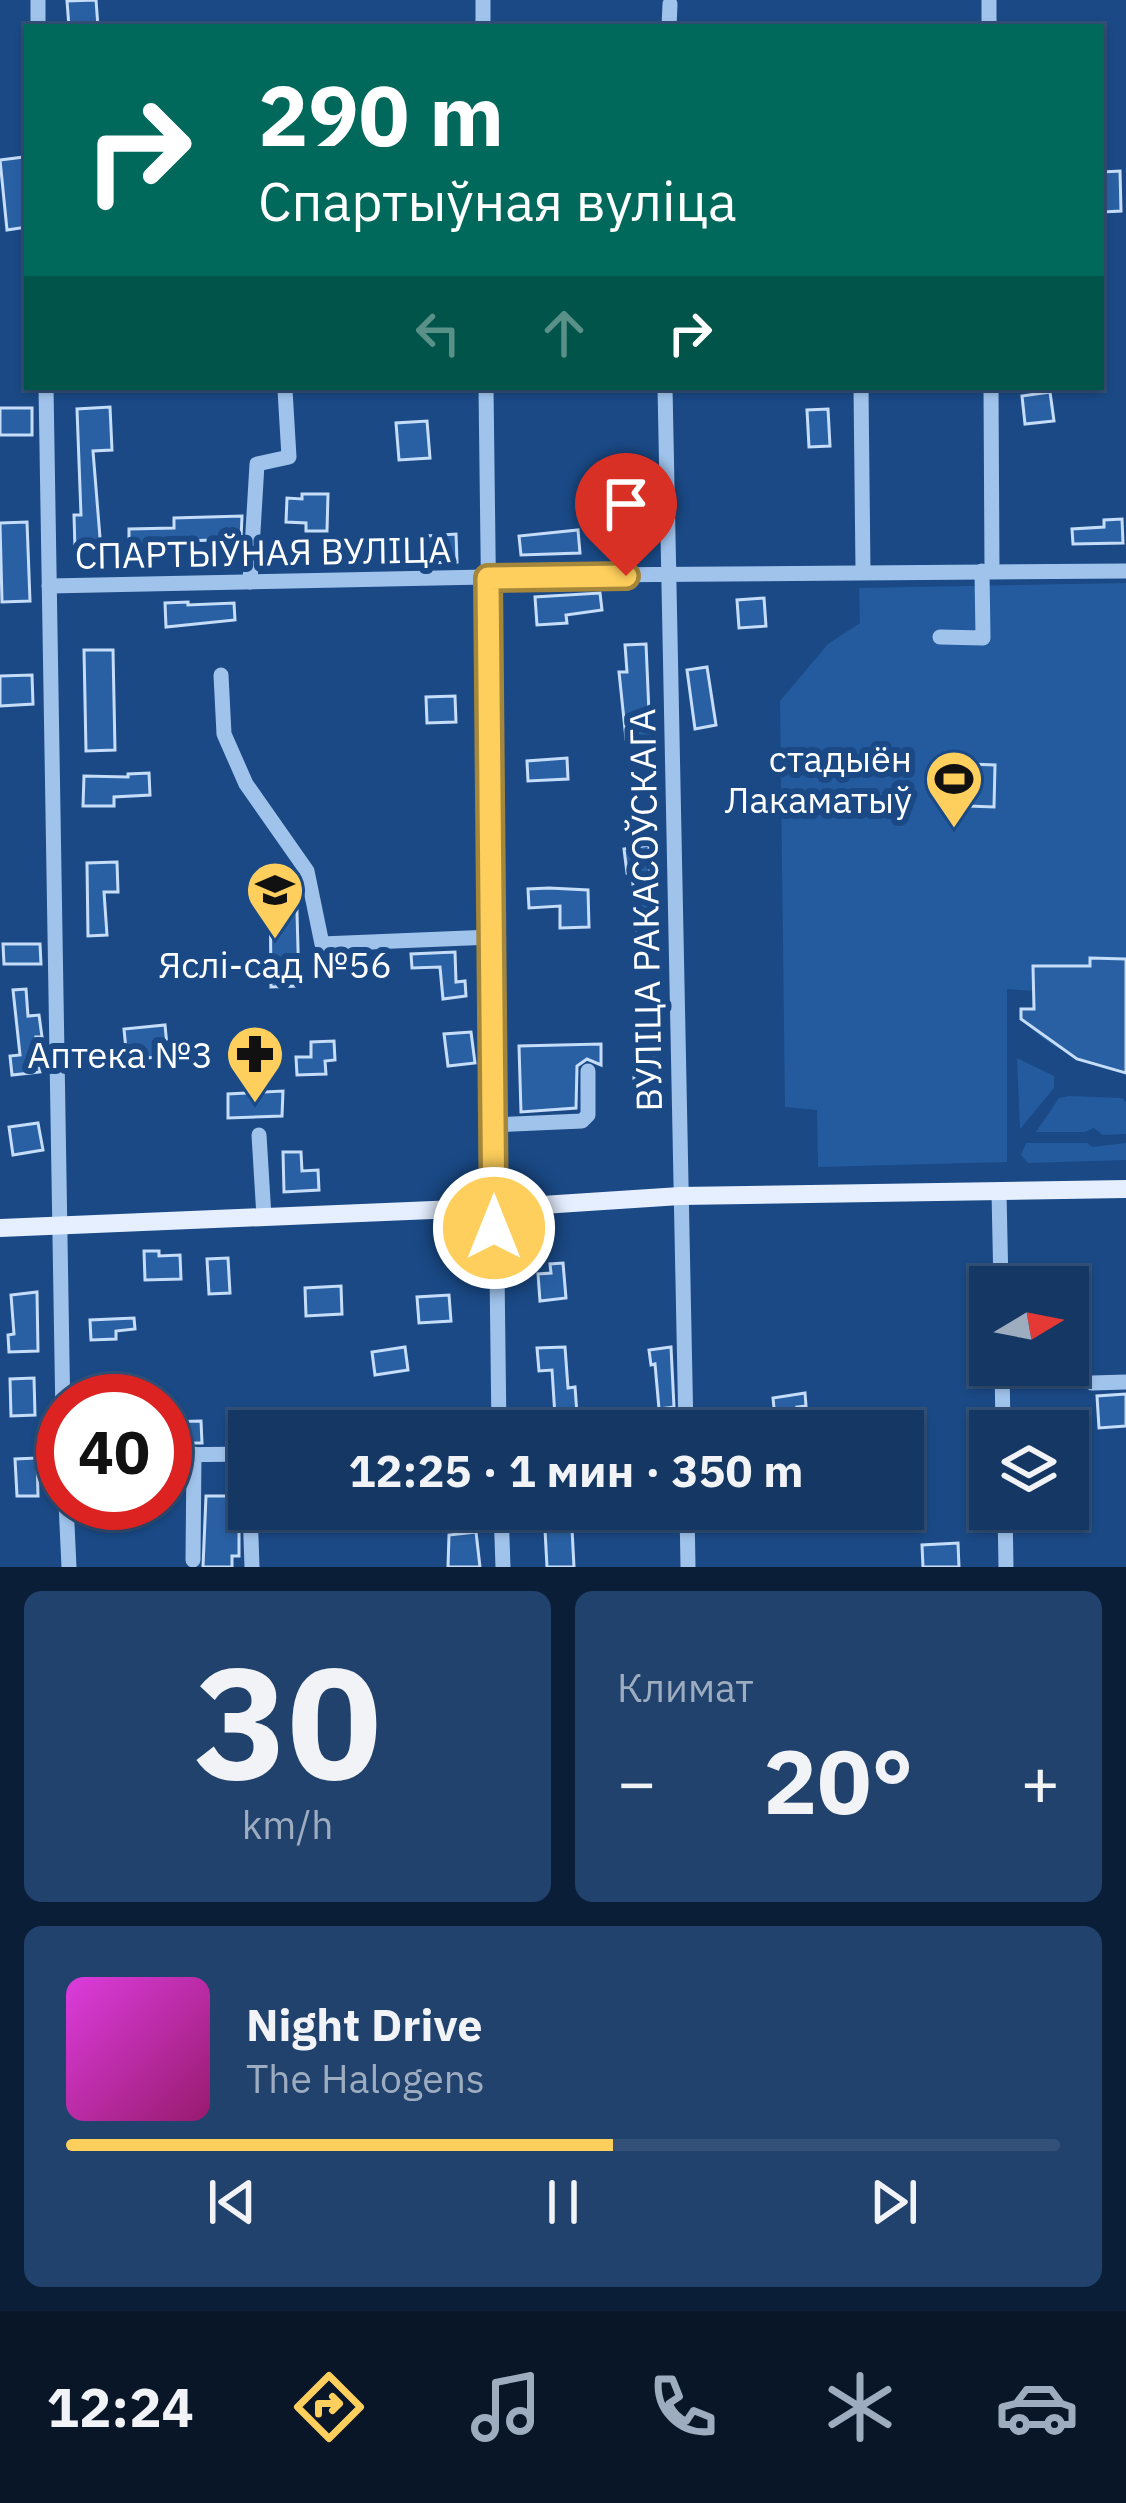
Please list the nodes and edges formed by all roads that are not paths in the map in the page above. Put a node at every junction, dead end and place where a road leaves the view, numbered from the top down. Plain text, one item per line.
1 (670, 4) dead end
2 (669, 24) edge
3 (46, 390) edge
4 (285, 390) dead end
5 (487, 390) edge
6 (664, 390) edge
7 (861, 390) edge
8 (991, 390) edge
9 (863, 571) junction
10 (987, 571) junction
11 (1126, 571) edge
12 (667, 577) junction
13 (488, 578) junction
14 (250, 582) junction
15 (50, 586) junction
16 (940, 637) dead end
17 (221, 674) dead end
18 (492, 937) junction
19 (588, 1071) dead end
20 (494, 1125) junction
21 (259, 1135) dead end
22 (1126, 1189) edge
23 (999, 1192) junction
24 (680, 1196) junction
25 (494, 1207) junction
26 (264, 1217) junction
27 (58, 1226) junction
28 (0, 1228) edge
29 (1001, 1266) edge
30 (62, 1374) edge
31 (1126, 1382) edge
32 (1092, 1383) dead end
33 (499, 1410) edge
34 (685, 1410) edge
35 (194, 1454) joint
36 (228, 1454) edge
37 (67, 1530) edge
38 (251, 1530) edge
39 (502, 1530) edge
40 (687, 1530) edge
41 (1005, 1530) edge
42 (194, 1560) dead end
43 (69, 1567) edge
44 (252, 1567) edge
45 (503, 1567) edge
46 (688, 1567) edge
47 (1006, 1567) edge

1 - 2 street
3 - 15 street
4 - 14 street
5 - 13 street
6 - 12 street, ВУЛІЦА РАКАСОЎСКАГА
7 - 9 street
8 - 10 street
9 - 10 street, СПАРТЫЎНАЯ ВУЛІЦА
9 - 12 street, СПАРТЫЎНАЯ ВУЛІЦА
10 - 11 street, СПАРТЫЎНАЯ ВУЛІЦА
10 - 16 street
12 - 13 street, СПАРТЫЎНАЯ ВУЛІЦА
12 - 24 street, ВУЛІЦА РАКАСОЎСКАГА
13 - 14 street, СПАРТЫЎНАЯ ВУЛІЦА
13 - 18 street
14 - 15 street, СПАРТЫЎНАЯ ВУЛІЦА
15 - 27 street
17 - 18 street
18 - 20 street
19 - 20 street
20 - 25 street
21 - 26 street
22 - 23 main road
23 - 24 main road
23 - 29 street
24 - 25 main road
24 - 34 street, ВУЛІЦА РАКАСОЎСКАГА
25 - 26 main road
25 - 33 street
26 - 27 main road
27 - 28 main road
27 - 30 street
31 - 32 street
35 - 36 street
35 - 42 street
37 - 43 street
38 - 44 street
39 - 45 street
40 - 46 street
41 - 47 street

